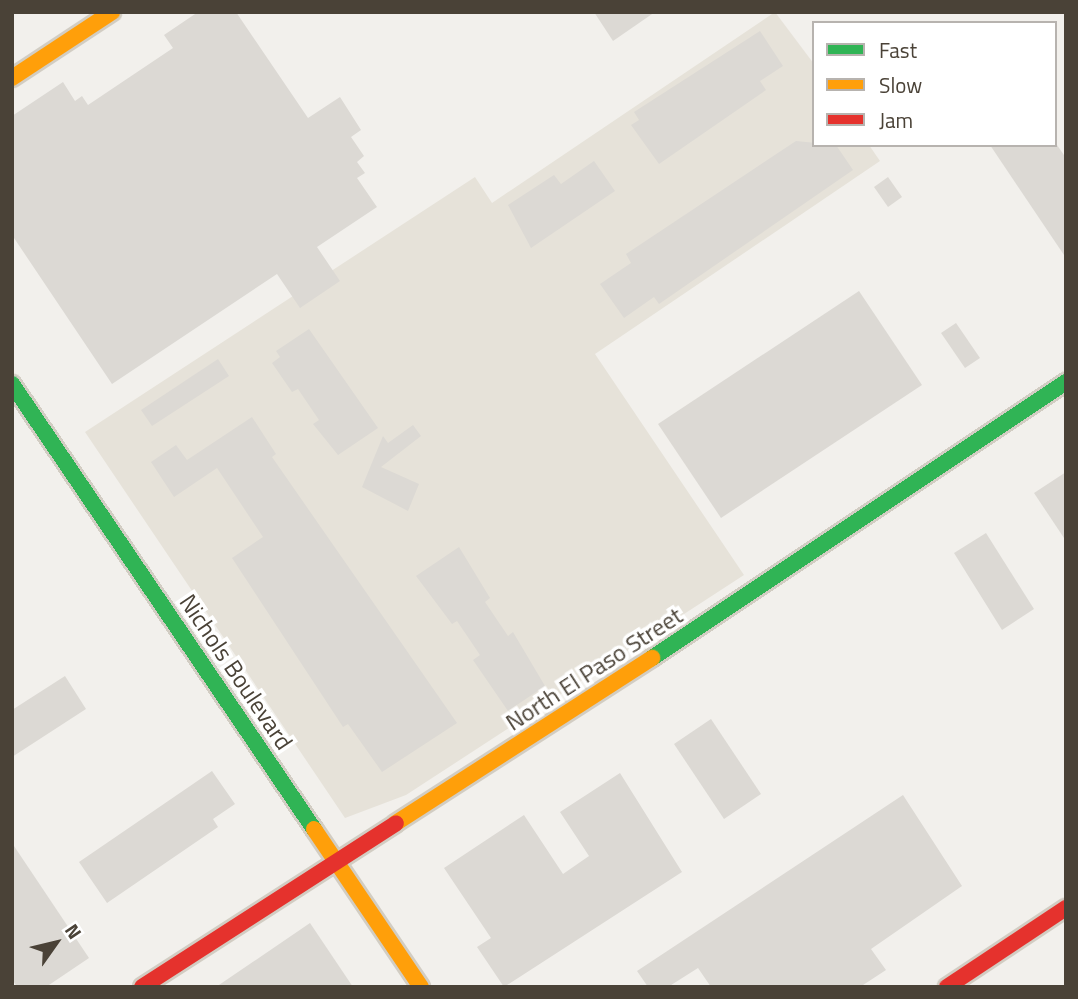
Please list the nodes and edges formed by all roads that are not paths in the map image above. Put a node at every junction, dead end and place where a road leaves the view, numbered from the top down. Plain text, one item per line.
1 (112, 12) edge
2 (12, 78) edge
3 (1066, 382) edge
4 (12, 384) edge
5 (337, 860) junction
6 (1066, 908) edge
7 (142, 987) edge
8 (421, 987) edge
9 (947, 987) edge

1 - 2 street
3 - 5 street, North El Paso Street
4 - 5 street, Nichols Boulevard
5 - 7 street, North El Paso Street
5 - 8 street, Nichols Boulevard
6 - 9 street

